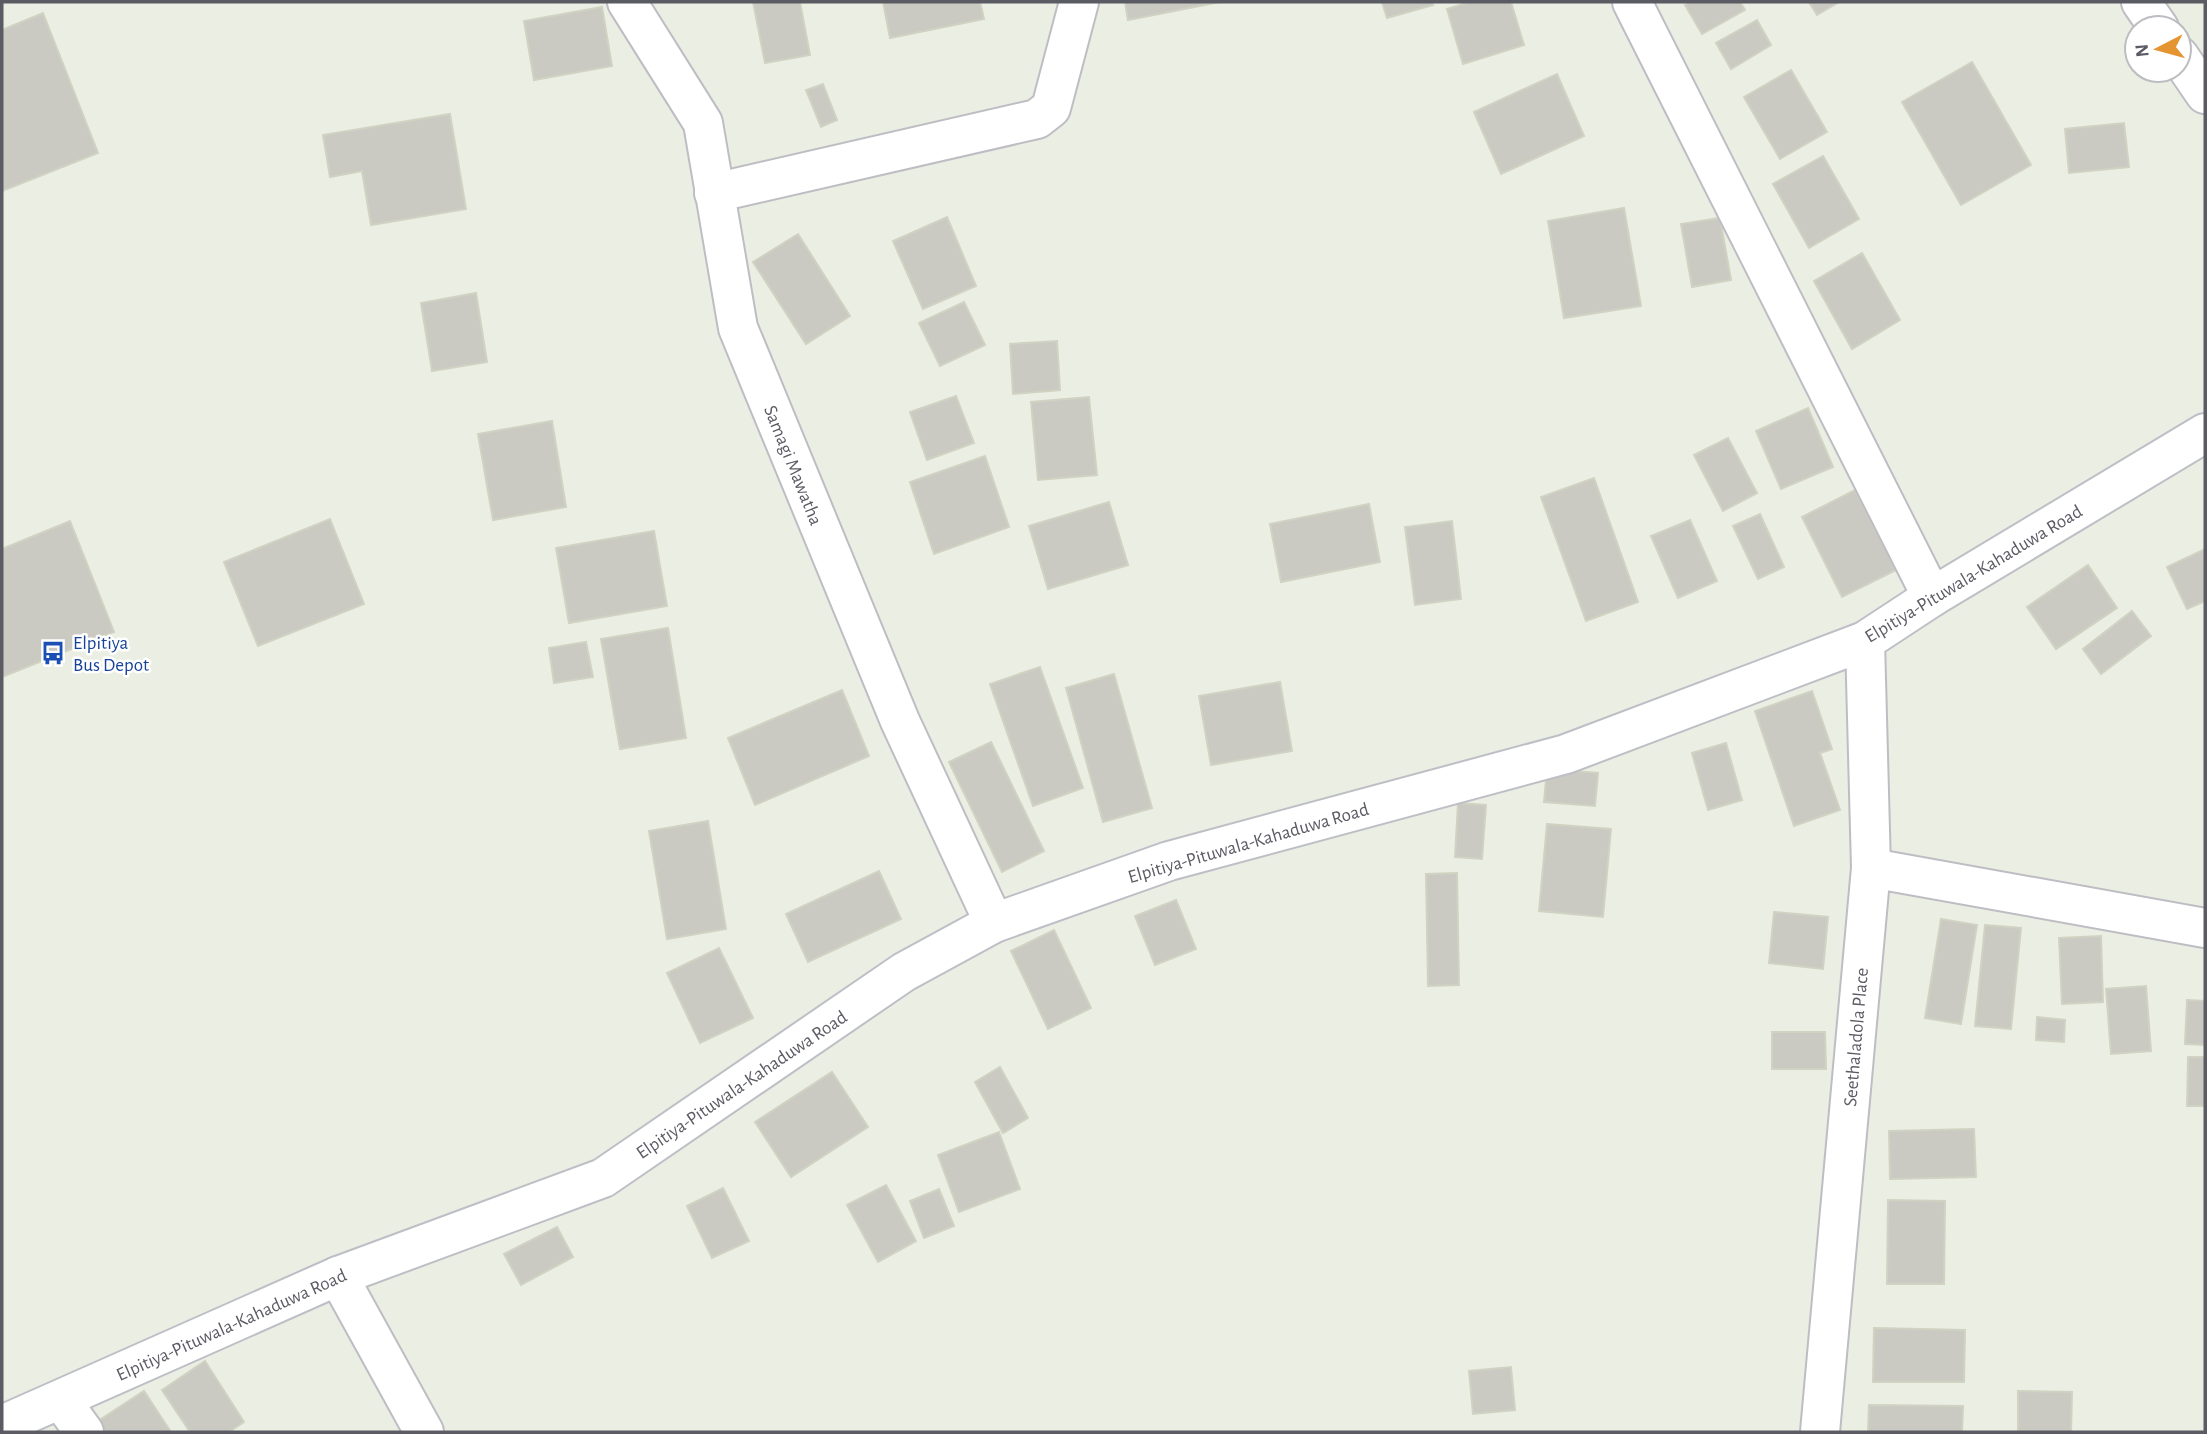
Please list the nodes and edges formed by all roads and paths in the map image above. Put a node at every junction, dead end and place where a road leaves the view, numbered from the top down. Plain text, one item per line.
1 (627, 2) edge
2 (1079, 2) edge
3 (1632, 2) edge
4 (2193, 76) edge
5 (2205, 94) edge
6 (714, 193) junction
7 (2205, 433) edge
8 (1932, 597) junction
9 (1865, 641) junction
10 (1871, 868) junction
11 (994, 923) junction
12 (2205, 928) edge
13 (338, 1276) junction
14 (61, 1400) junction
15 (2, 1425) edge
16 (84, 1432) edge
17 (424, 1432) edge
18 (1819, 1432) edge

1 - 6 street, Samagi Mawatha
2 - 6 street
3 - 8 street
4 - 5 street
6 - 11 street, Samagi Mawatha
7 - 8 street, Elpitiya-Pituwala-Kahaduwa Road
8 - 9 street, Elpitiya-Pituwala-Kahaduwa Road
9 - 10 street, Seethaladola Place
9 - 11 street, Elpitiya-Pituwala-Kahaduwa Road
10 - 12 street
10 - 18 street, Seethaladola Place
11 - 13 street, Elpitiya-Pituwala-Kahaduwa Road
13 - 14 street, Elpitiya-Pituwala-Kahaduwa Road
13 - 17 street
14 - 15 street, Elpitiya-Pituwala-Kahaduwa Road
14 - 16 street

